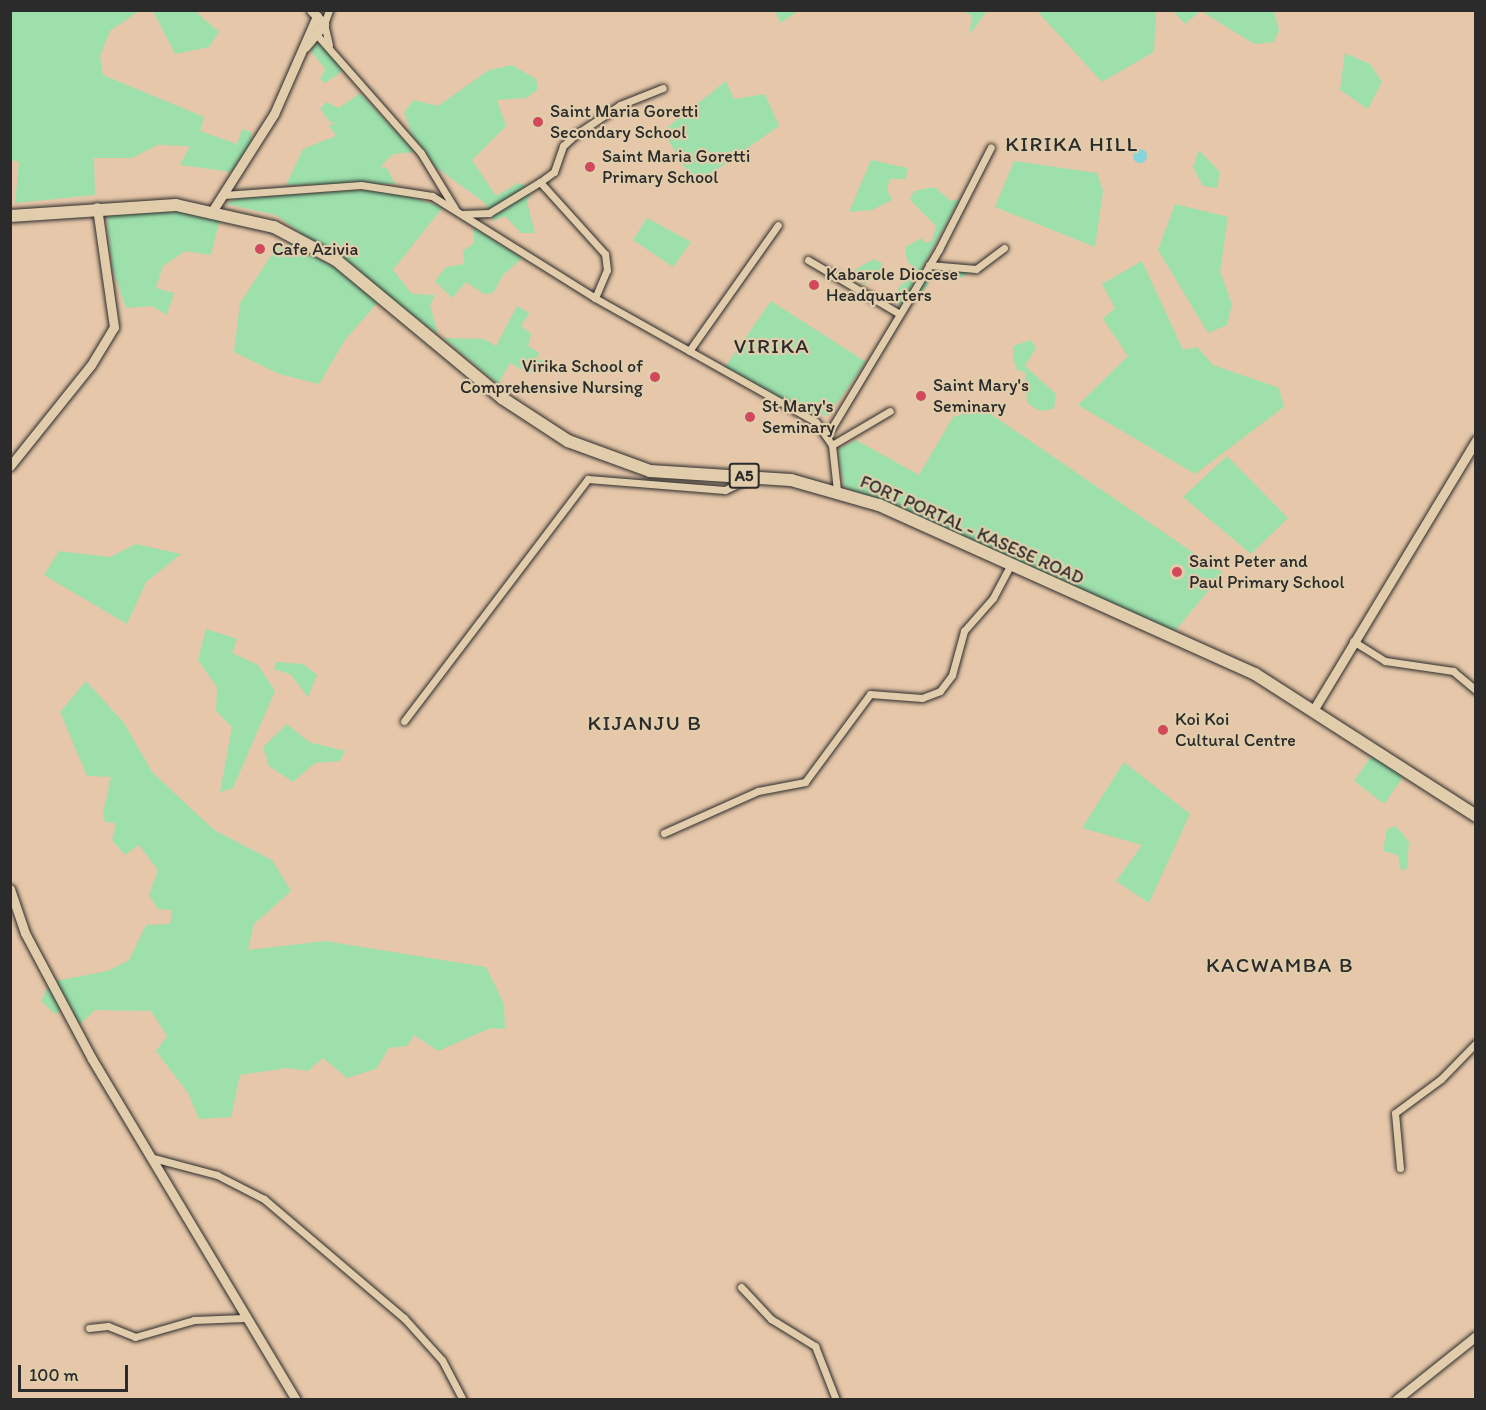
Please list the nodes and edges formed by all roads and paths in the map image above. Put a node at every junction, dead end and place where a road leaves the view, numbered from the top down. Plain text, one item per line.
1 (306, 10) edge
2 (329, 10) edge
3 (316, 12) edge
4 (324, 24) junction
5 (310, 27) junction
6 (317, 35) junction
7 (329, 45) junction
8 (305, 47) junction
9 (663, 87) dead end
10 (991, 147) dead end
11 (540, 183) junction
12 (224, 195) junction
13 (97, 207) junction
14 (454, 209) junction
15 (213, 210) junction
16 (489, 213) junction
17 (463, 214) junction
18 (10, 216) edge
19 (778, 225) dead end
20 (487, 228) junction
21 (1004, 248) dead end
22 (808, 260) dead end
23 (929, 265) junction
24 (595, 297) junction
25 (898, 313) junction
26 (688, 351) junction
27 (890, 411) dead end
28 (828, 434) junction
29 (1476, 440) edge
30 (832, 445) junction
31 (10, 466) edge
32 (753, 476) junction
33 (837, 490) junction
34 (1010, 566) junction
35 (1353, 641) junction
36 (1476, 690) edge
37 (1314, 709) junction
38 (404, 721) dead end
39 (1476, 816) edge
40 (664, 833) dead end
41 (10, 889) edge
42 (1476, 1043) edge
43 (153, 1158) junction
44 (1400, 1168) dead end
45 (741, 1287) dead end
46 (244, 1318) junction
47 (89, 1328) dead end
48 (1476, 1335) edge
49 (296, 1400) edge
50 (463, 1400) edge
51 (836, 1400) edge
52 (1396, 1400) edge

1 - 5 street
2 - 4 street
3 - 4 street
3 - 5 street
4 - 6 street
4 - 7 street
5 - 6 street
5 - 8 street
6 - 7 street
6 - 8 street
7 - 14 street
8 - 12 street
9 - 11 street
10 - 23 street
11 - 16 street
11 - 24 street
12 - 14 street
12 - 15 street
13 - 15 highway, FORT PORTAL - KASESE ROAD / A5
13 - 18 highway, FORT PORTAL - KASESE ROAD / A5
13 - 31 street
14 - 17 street
15 - 32 highway, FORT PORTAL - KASESE ROAD / A5
16 - 17 street
16 - 20 street
17 - 20 street
19 - 26 street
20 - 24 street
21 - 23 street
22 - 25 street
23 - 25 street
24 - 26 street
25 - 28 street
26 - 28 street
27 - 30 street
28 - 30 street
29 - 35 street
30 - 33 street
32 - 33 highway, FORT PORTAL - KASESE ROAD / A5
32 - 38 street
33 - 34 highway, FORT PORTAL - KASESE ROAD / A5
34 - 37 highway, FORT PORTAL - KASESE ROAD / A5
34 - 40 street
35 - 36 street
35 - 37 street
37 - 39 highway, FORT PORTAL - KASESE ROAD / A5
41 - 43 street
42 - 44 street
43 - 46 street
43 - 50 street
45 - 51 street
46 - 47 street
46 - 49 street
48 - 52 street

